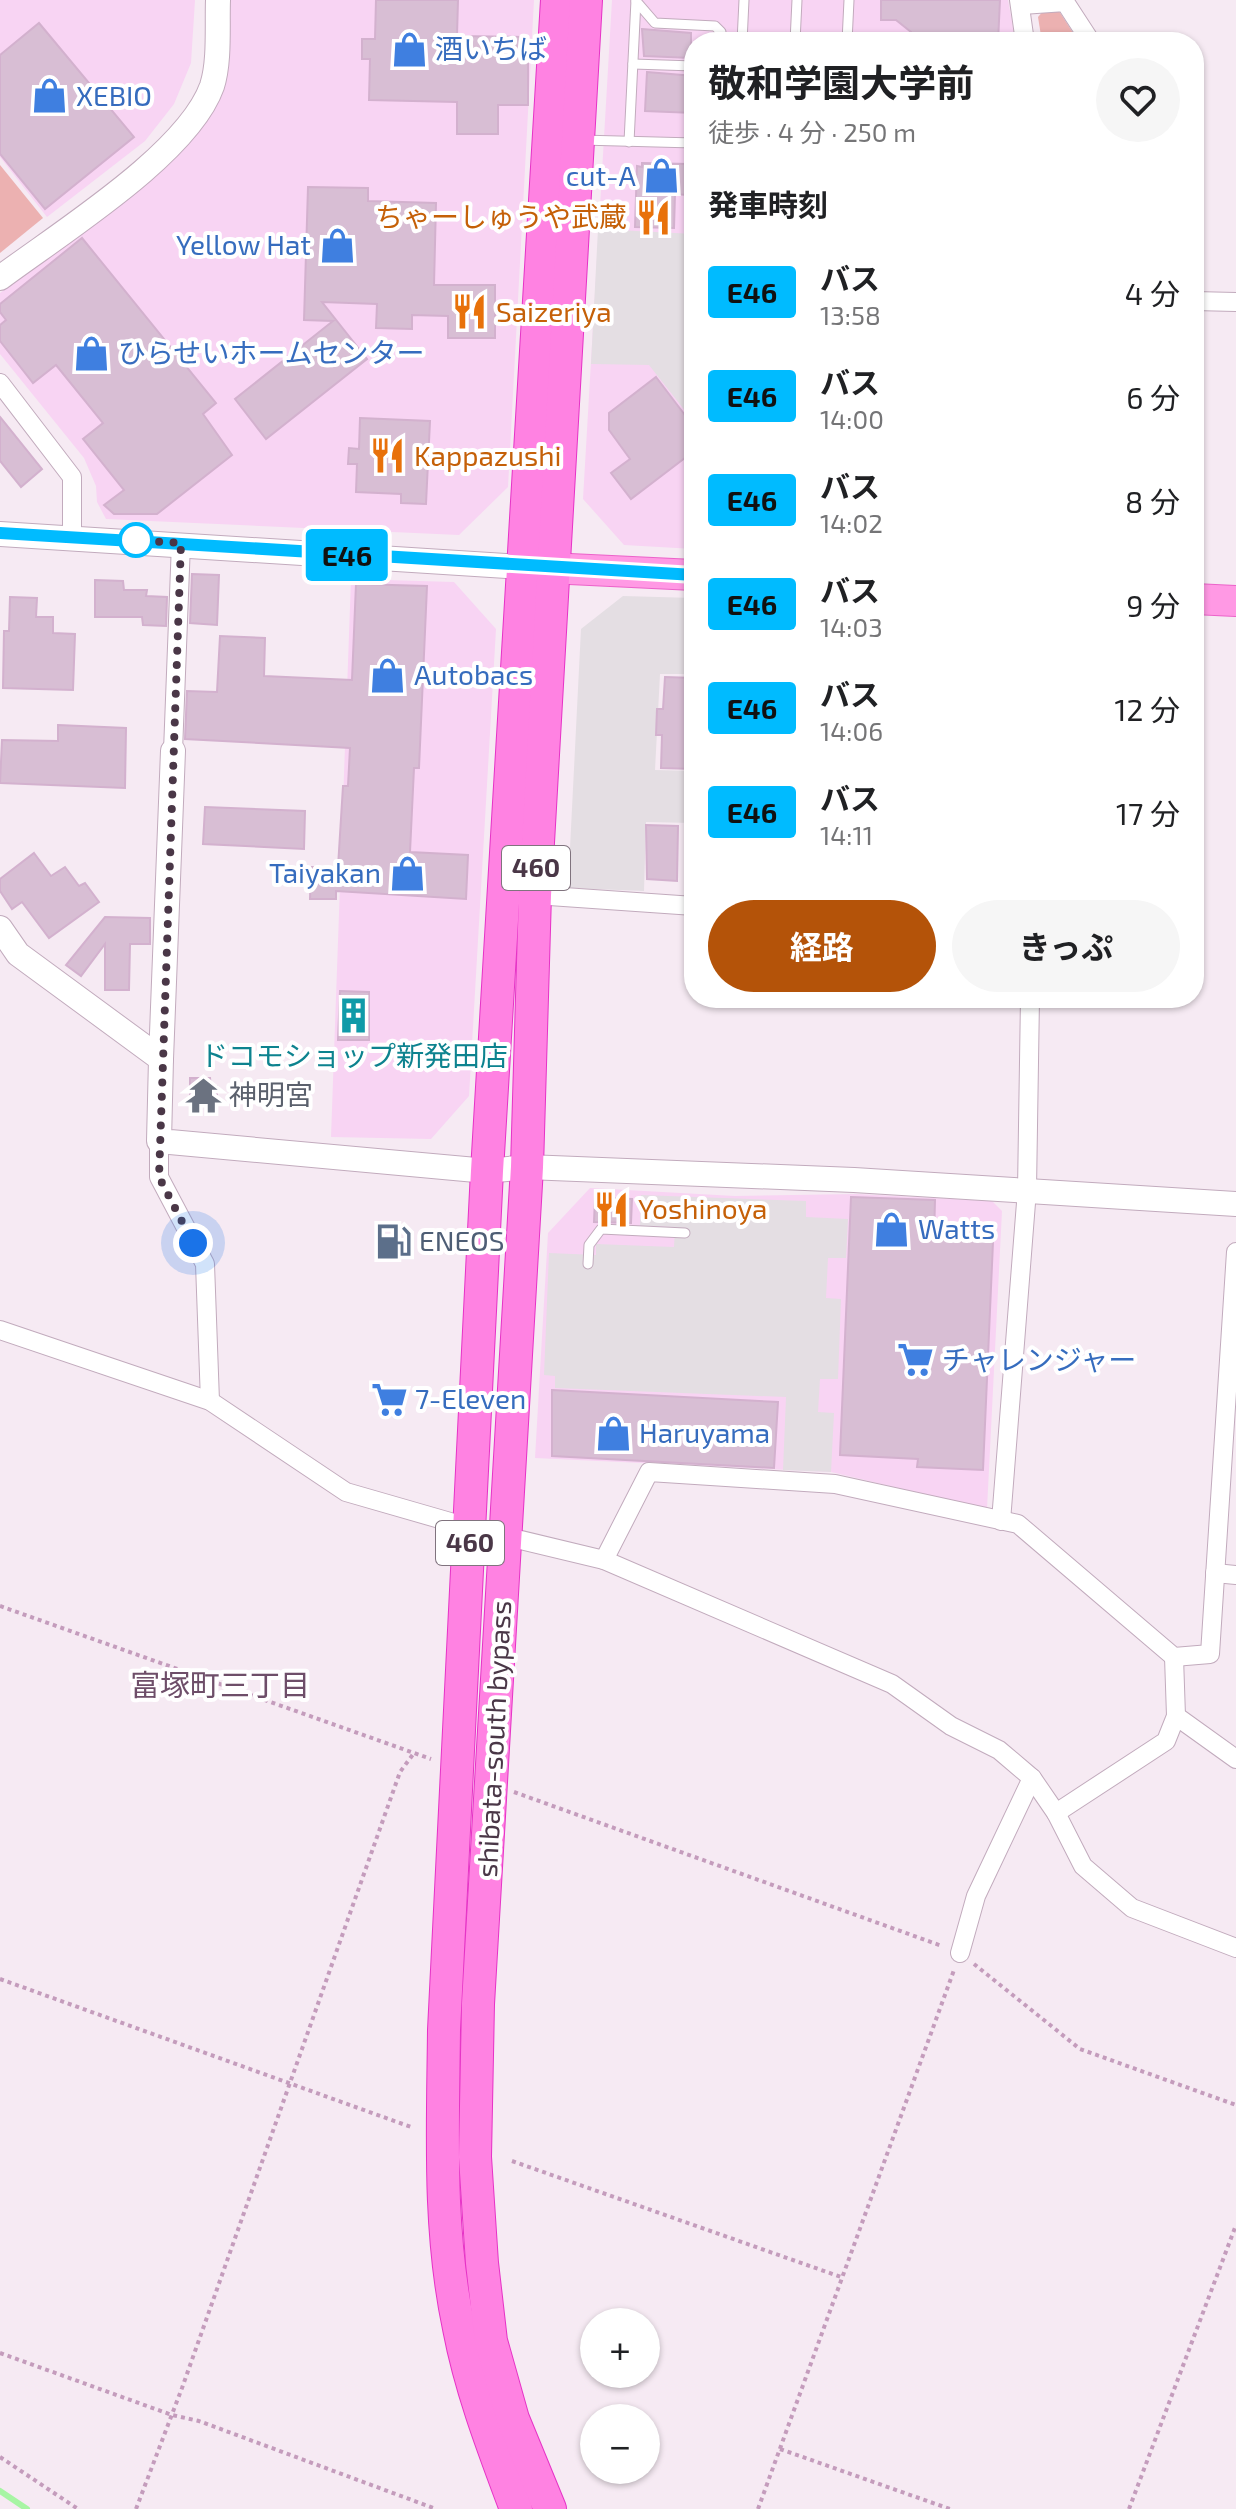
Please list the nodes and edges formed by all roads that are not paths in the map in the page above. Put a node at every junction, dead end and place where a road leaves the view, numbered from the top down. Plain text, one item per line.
1 (218, 0) edge
2 (557, 0) edge
3 (586, 0) edge
4 (636, 0) edge
5 (744, 0) edge
6 (797, 0) edge
7 (849, 0) edge
8 (1020, 2) edge
9 (721, 32) edge
10 (742, 32) edge
11 (795, 32) edge
12 (847, 32) edge
13 (1024, 32) edge
14 (1084, 32) edge
15 (633, 64) junction
16 (684, 66) edge
17 (578, 140) junction
18 (629, 142) junction
19 (684, 143) edge
20 (0, 278) edge
21 (1204, 301) edge
22 (1236, 302) edge
23 (0, 383) edge
24 (0, 534) edge
25 (72, 537) junction
26 (181, 543) junction
27 (522, 567) junction
28 (555, 568) junction
29 (684, 574) edge
30 (1204, 599) edge
31 (1236, 601) edge
32 (173, 751) joint
33 (535, 895) junction
34 (684, 905) edge
35 (0, 928) edge
36 (1030, 1008) edge
37 (161, 1059) junction
38 (159, 1141) junction
39 (527, 1167) junction
40 (487, 1171) junction
41 (1027, 1190) junction
42 (1236, 1204) edge
43 (685, 1233) dead end
44 (1236, 1252) edge
45 (588, 1264) dead end
46 (1234, 1324) edge
47 (0, 1330) edge
48 (210, 1401) junction
49 (1230, 1450) edge
50 (1001, 1521) junction
51 (471, 1528) junction
52 (505, 1537) junction
53 (604, 1560) junction
54 (1215, 1573) junction
55 (1236, 1575) edge
56 (1174, 1657) junction
57 (1176, 1716) junction
58 (1236, 1759) edge
59 (1032, 1778) junction
60 (1056, 1813) junction
61 (1236, 1948) edge
62 (960, 1953) road end
63 (516, 2509) edge
64 (550, 2509) edge

1 - 20 street
2 - 27 highway, shibata-south bypass / 460
3 - 17 highway, shibata-south bypass / 460
4 - 9 lane
4 - 15 lane
5 - 10 lane
6 - 11 lane
7 - 12 lane
8 - 13 street
8 - 14 street
15 - 16 lane
15 - 18 lane
17 - 18 lane
17 - 28 highway, shibata-south bypass / 460
18 - 19 lane
21 - 22 street
23 - 25 street
24 - 25 street
25 - 26 street
26 - 27 street
26 - 32 street
27 - 28 main road
27 - 40 highway, shibata-south bypass / 460
28 - 29 main road
28 - 33 highway, shibata-south bypass / 460
30 - 31 main road
32 - 37 street
33 - 34 street
33 - 39 highway, shibata-south bypass / 460
35 - 37 street
36 - 41 street
37 - 38 street
38 - 40 street
38 - 48 street
39 - 40 street
39 - 41 street
39 - 52 highway, shibata-south bypass / 460
40 - 51 highway, shibata-south bypass / 460
41 - 42 street
41 - 50 street
43 - 45 lane
44 - 46 street
46 - 49 street
47 - 48 street
48 - 51 street
49 - 54 street
50 - 53 street
50 - 56 street
51 - 52 street
51 - 63 highway, shibata-south bypass / 460
52 - 53 street
52 - 64 highway, shibata-south bypass / 460
53 - 59 street
54 - 55 street
54 - 56 street
56 - 57 street
57 - 58 street
57 - 60 street
59 - 60 street
59 - 62 street
60 - 61 street

